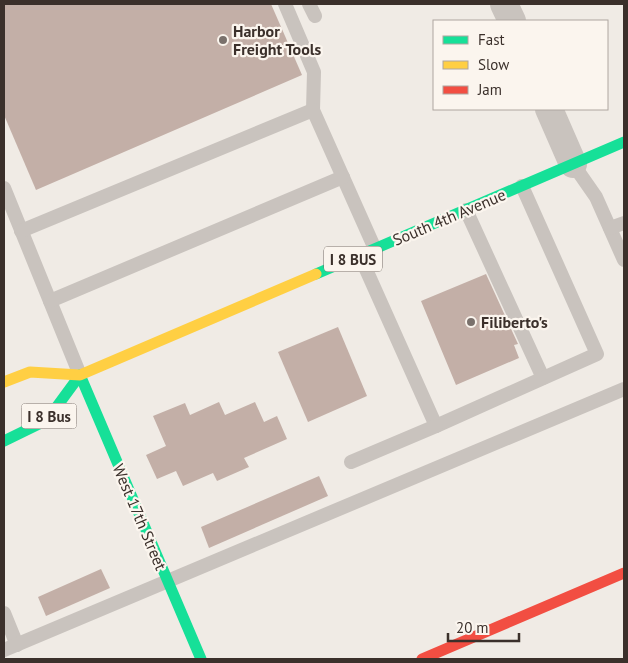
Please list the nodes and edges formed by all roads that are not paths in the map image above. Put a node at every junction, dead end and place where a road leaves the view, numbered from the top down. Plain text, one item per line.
1 (286, 4) edge
2 (504, 4) edge
3 (512, 20) edge
4 (313, 110) junction
5 (549, 110) edge
6 (624, 142) edge
7 (573, 164) junction
8 (342, 177) junction
9 (522, 186) junction
10 (4, 188) edge
11 (466, 210) junction
12 (624, 222) edge
13 (610, 228) junction
14 (21, 231) junction
15 (375, 249) junction
16 (360, 256) junction
17 (624, 260) edge
18 (50, 300) junction
19 (80, 375) junction
20 (544, 378) junction
21 (4, 382) edge
22 (624, 389) edge
23 (436, 426) junction
24 (4, 441) edge
25 (351, 462) dead end
26 (624, 573) edge
27 (168, 582) junction
28 (4, 613) edge
29 (17, 645) junction
30 (4, 650) edge
31 (201, 659) edge
32 (422, 659) edge

1 - 4 lane
2 - 3 street
4 - 8 lane
4 - 14 lane
5 - 7 street
6 - 7 main road, South 4th Avenue / I 8 BUS
7 - 9 main road, South 4th Avenue / I 8 BUS
7 - 13 lane
8 - 15 lane
8 - 18 lane
9 - 11 main road, South 4th Avenue / I 8 BUS
9 - 20 lane
10 - 14 lane
11 - 15 main road, South 4th Avenue / I 8 BUS
11 - 20 lane
12 - 13 lane
13 - 17 lane
14 - 18 lane
15 - 16 main road, South 4th Avenue / I 8 BUS
16 - 19 main road, South 4th Avenue / I 8 BUS
16 - 23 lane
18 - 19 lane
19 - 21 main road, South 4th Avenue / I 8 BUS
19 - 24 main road, I 8 Bus
19 - 27 main road, West 17th Street
20 - 23 lane
22 - 27 lane
23 - 25 lane
26 - 32 main road
27 - 29 lane
27 - 31 main road, West 17th Street
28 - 29 lane
29 - 30 lane

